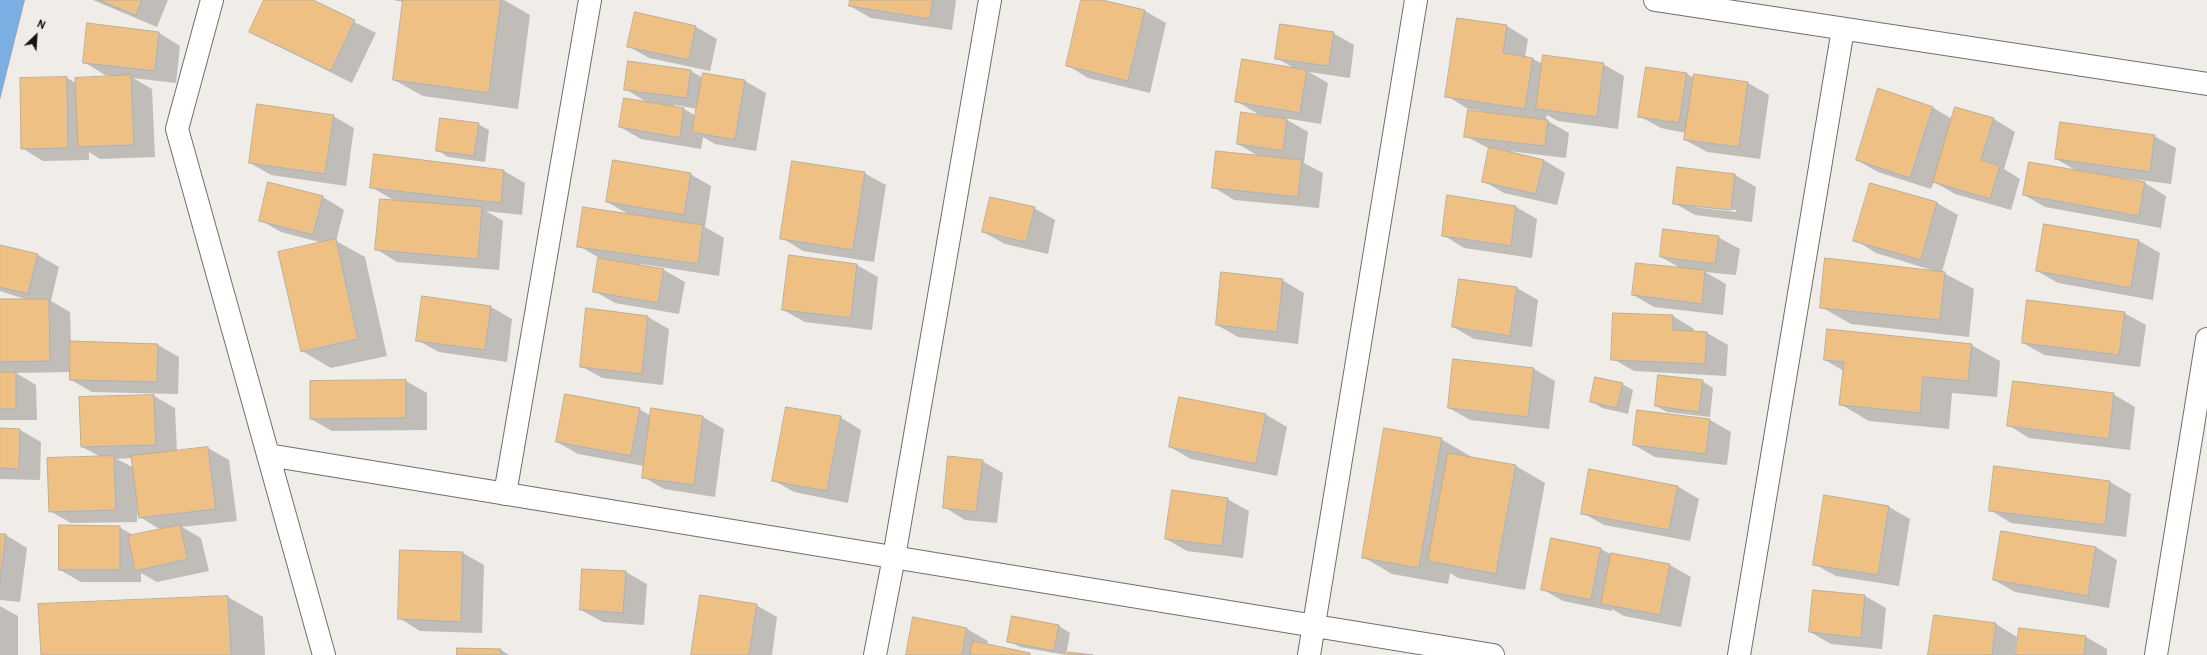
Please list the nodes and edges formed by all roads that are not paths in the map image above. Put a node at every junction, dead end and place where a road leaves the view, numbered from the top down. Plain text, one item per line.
1 (212, 0) edge
2 (590, 0) edge
3 (990, 0) edge
4 (1416, 0) edge
5 (1654, 0) edge
6 (1843, 29) junction
7 (2207, 84) edge
8 (2207, 339) edge
9 (268, 455) junction
10 (505, 494) junction
11 (894, 557) junction
12 (1314, 626) junction
13 (324, 655) edge
14 (876, 655) edge
15 (1309, 655) edge
16 (1493, 655) edge
17 (1739, 655) edge
18 (2156, 655) edge

1 - 9 street
2 - 10 street
3 - 11 street
4 - 12 street
5 - 6 street
6 - 7 street
6 - 17 street
8 - 18 street
9 - 10 street
9 - 13 street
10 - 11 street
11 - 12 street
11 - 14 street
12 - 15 street
12 - 16 street

